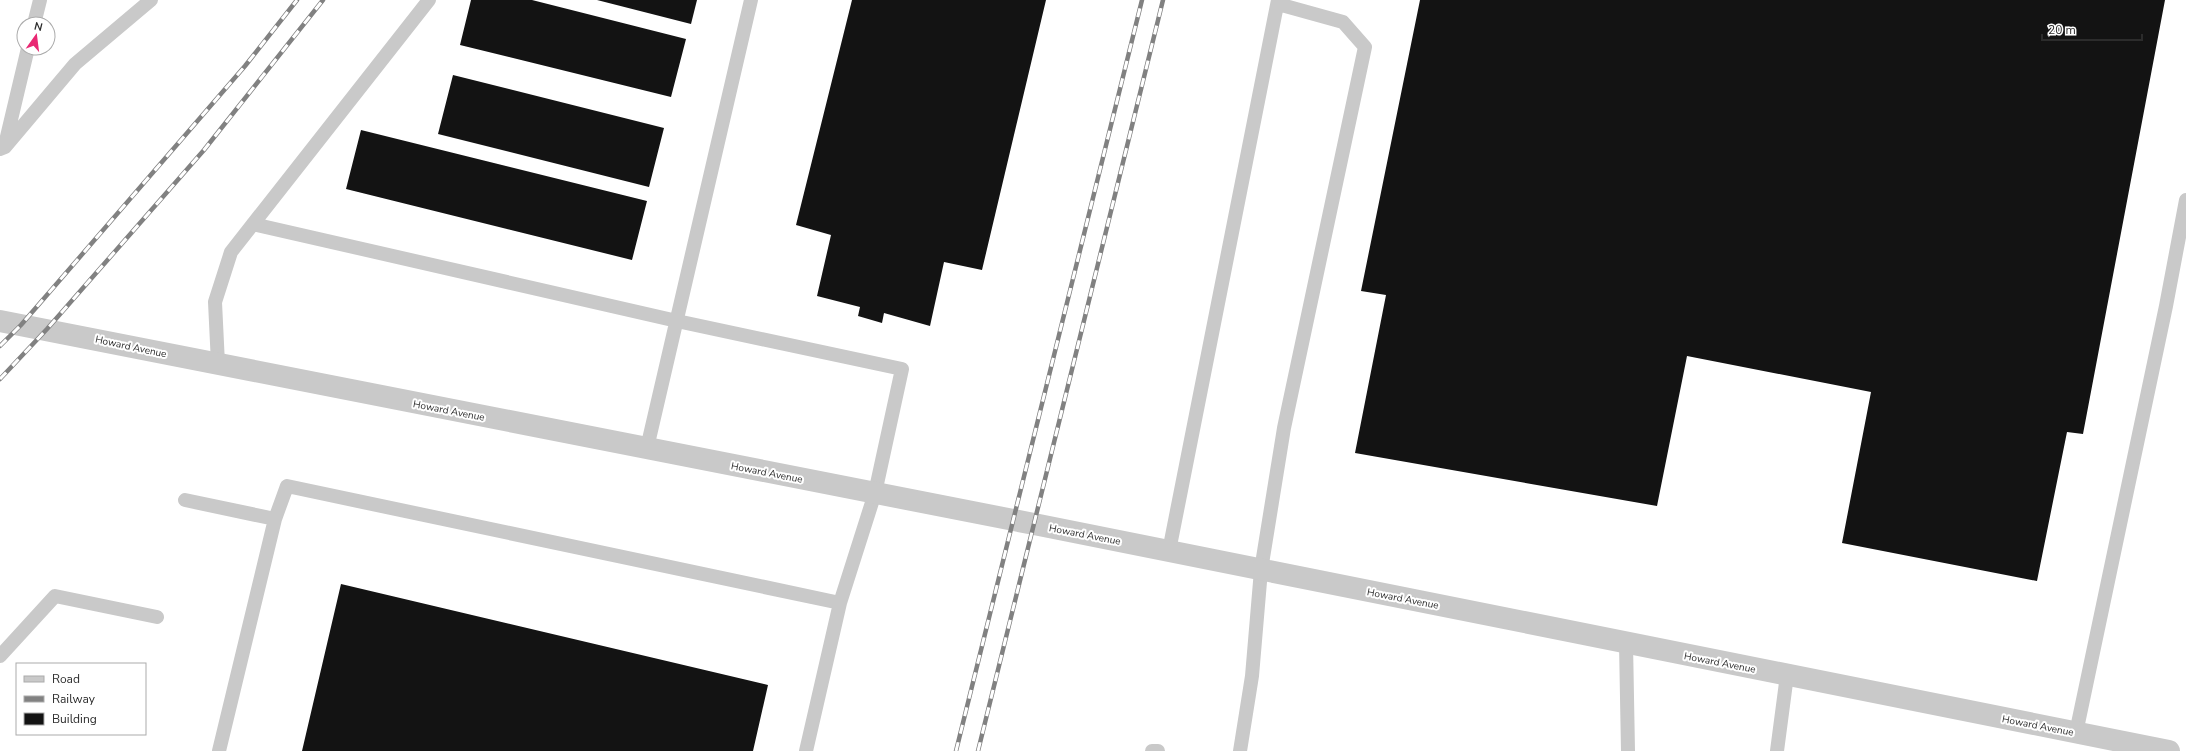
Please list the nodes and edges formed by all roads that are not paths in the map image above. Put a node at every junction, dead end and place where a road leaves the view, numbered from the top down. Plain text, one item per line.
1 (40, 0) edge
2 (151, 0) edge
3 (429, 0) edge
4 (751, 0) edge
5 (1278, 2) edge
6 (36, 16) edge
7 (26, 56) edge
8 (2, 148) edge
9 (2186, 200) edge
10 (253, 224) junction
11 (0, 321) edge
12 (677, 321) junction
13 (218, 364) junction
14 (647, 448) junction
15 (875, 493) junction
16 (185, 500) dead end
17 (275, 519) junction
18 (1169, 551) junction
19 (1261, 570) junction
20 (840, 602) junction
21 (157, 617) dead end
22 (1626, 643) junction
23 (0, 656) edge
24 (1787, 675) junction
25 (2076, 733) junction
26 (220, 751) edge
27 (806, 751) edge
28 (1152, 751) edge
29 (1158, 751) edge
30 (1240, 751) edge
31 (1628, 751) edge
32 (1777, 751) edge
33 (2169, 751) edge

1 - 6 lane
2 - 8 lane
3 - 10 lane
4 - 12 lane
5 - 18 lane
5 - 19 lane
7 - 8 lane
9 - 25 lane
10 - 12 lane
10 - 13 lane
11 - 13 street, Howard Avenue
12 - 14 lane
12 - 15 lane
13 - 14 street, Howard Avenue
14 - 15 street, Howard Avenue
15 - 18 street, Howard Avenue
15 - 20 lane
16 - 17 lane
17 - 20 lane
17 - 26 lane
18 - 19 street, Howard Avenue
19 - 22 street, Howard Avenue
19 - 30 lane
20 - 27 lane
21 - 23 lane
22 - 24 street, Howard Avenue
22 - 31 lane
24 - 25 street, Howard Avenue
24 - 32 lane
25 - 33 street, Howard Avenue
28 - 29 lane

